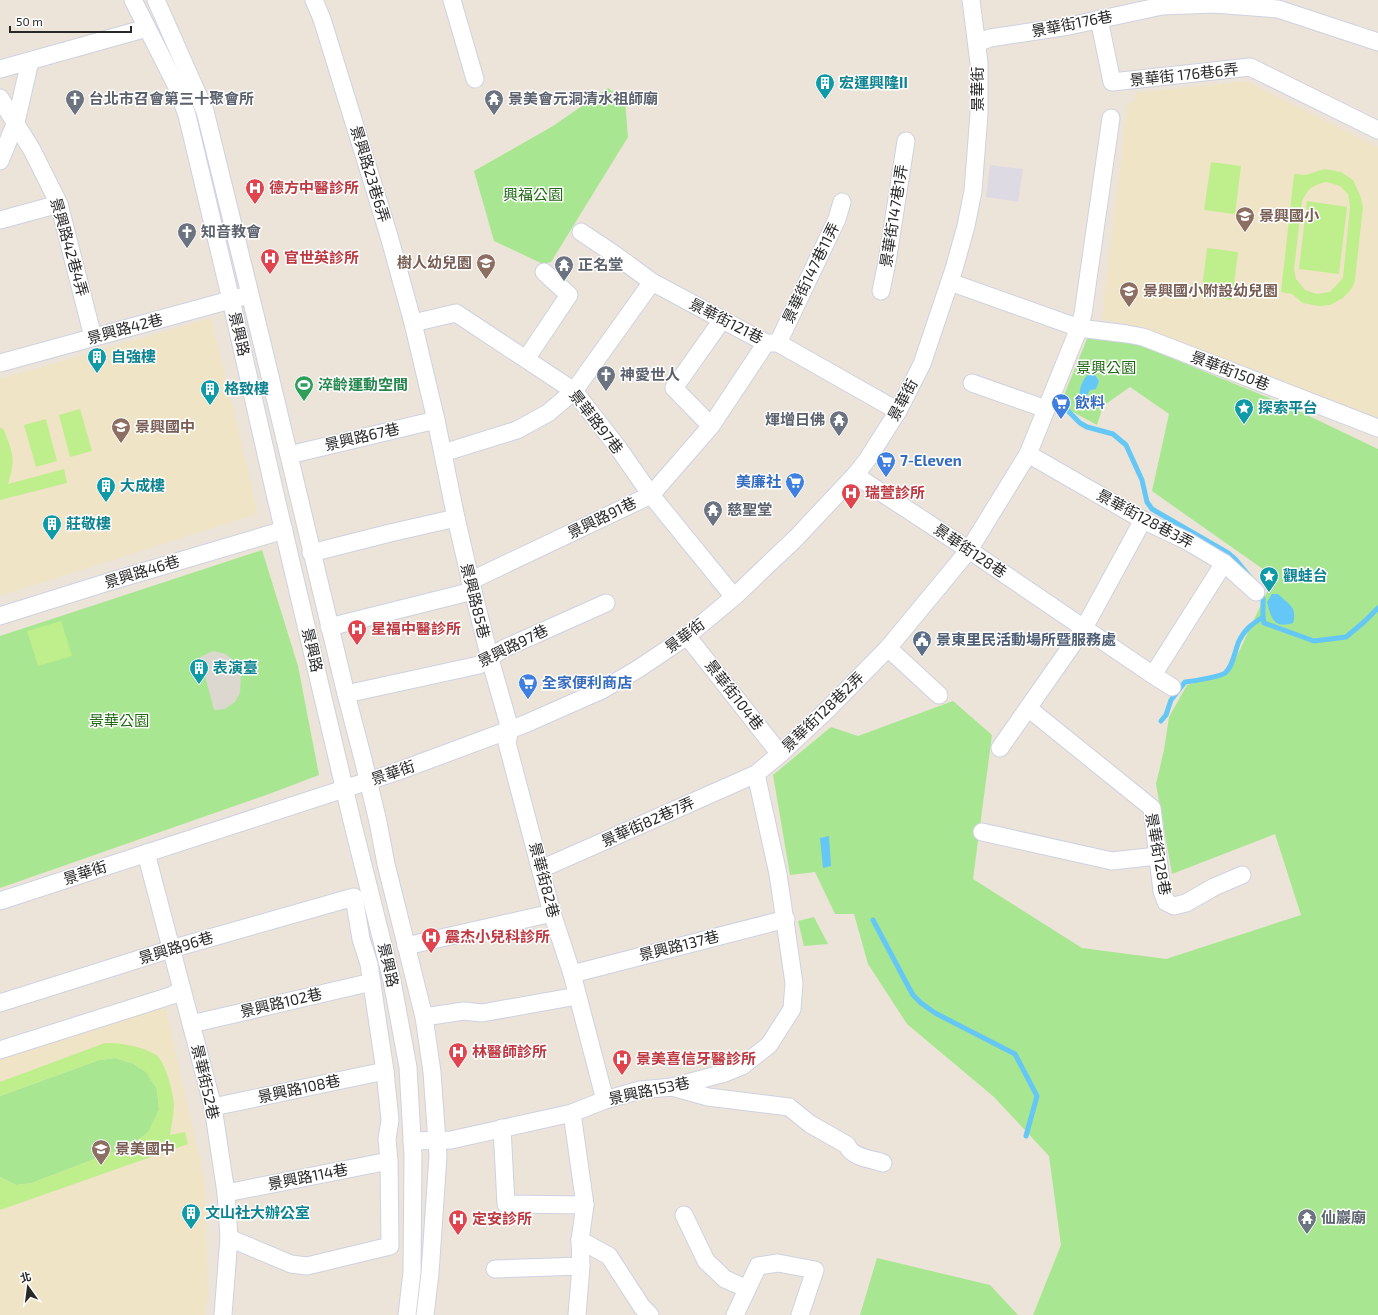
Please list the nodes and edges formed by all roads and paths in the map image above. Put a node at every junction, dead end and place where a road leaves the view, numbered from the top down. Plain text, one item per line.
1 (133, 0) edge
2 (314, 0) edge
3 (452, 0) edge
4 (971, 0) edge
5 (159, 2) edge
6 (1099, 19) junction
7 (147, 28) junction
8 (1378, 42) edge
9 (977, 43) junction
10 (30, 61) junction
11 (0, 69) edge
12 (475, 80) dead end
13 (0, 98) edge
14 (1111, 118) dead end
15 (16, 122) junction
16 (1378, 130) edge
17 (906, 141) dead end
18 (0, 160) edge
19 (842, 202) dead end
20 (60, 204) junction
21 (0, 220) edge
22 (581, 232) dead end
23 (544, 272) dead end
24 (652, 282) junction
25 (950, 282) junction
26 (881, 292) dead end
27 (249, 295) junction
28 (231, 300) junction
29 (722, 320) junction
30 (413, 323) junction
31 (1079, 328) junction
32 (93, 337) junction
33 (772, 343) junction
34 (526, 359) junction
35 (0, 363) edge
36 (972, 383) dead end
37 (574, 391) junction
38 (1046, 409) junction
39 (898, 411) junction
40 (436, 420) junction
41 (711, 426) junction
42 (1378, 428) edge
43 (443, 453) junction
44 (1028, 454) junction
45 (289, 455) junction
46 (856, 474) junction
47 (650, 495) junction
48 (456, 518) junction
49 (1143, 520) junction
50 (284, 530) junction
51 (969, 550) junction
52 (311, 553) junction
53 (1224, 563) junction
54 (471, 586) junction
55 (1256, 592) dead end
56 (734, 597) junction
57 (606, 603) dead end
58 (0, 616) edge
59 (329, 627) junction
60 (1084, 628) junction
61 (687, 636) junction
62 (888, 648) junction
63 (490, 659) junction
64 (1153, 675) junction
65 (1172, 687) dead end
66 (346, 694) junction
67 (939, 695) dead end
68 (1028, 708) junction
69 (510, 729) junction
70 (1000, 748) dead end
71 (780, 754) junction
72 (756, 774) junction
73 (368, 781) junction
74 (344, 789) junction
75 (982, 832) dead end
76 (146, 853) junction
77 (1157, 856) junction
78 (541, 869) junction
79 (1242, 874) dead end
80 (0, 901) edge
81 (552, 913) junction
82 (786, 919) junction
83 (406, 946) junction
84 (171, 949) junction
85 (572, 974) junction
86 (372, 982) junction
87 (181, 990) junction
88 (577, 996) junction
89 (0, 1003) edge
90 (424, 1017) junction
91 (191, 1024) junction
92 (0, 1050) edge
93 (385, 1071) junction
94 (672, 1087) junction
95 (605, 1100) junction
96 (213, 1107) junction
97 (572, 1113) junction
98 (502, 1128) junction
99 (412, 1141) junction
100 (437, 1141) junction
101 (389, 1161) junction
102 (884, 1163) dead end
103 (226, 1193) junction
104 (585, 1205) junction
105 (684, 1215) dead end
106 (229, 1238) junction
107 (580, 1240) junction
108 (581, 1266) junction
109 (495, 1269) dead end
110 (747, 1289) junction
111 (223, 1315) edge
112 (407, 1315) edge
113 (425, 1315) edge
114 (577, 1315) edge
115 (650, 1315) edge
116 (735, 1315) edge
117 (800, 1315) edge

1 - 7 street, 景興路
2 - 30 street, 景興路23巷6弄
3 - 12 street
4 - 9 street, 景華街
5 - 27 street, 景興路
6 - 8 street, 景華街176巷
6 - 9 street, 景華街176巷
6 - 16 street, 景華街 176巷6弄
7 - 10 street
7 - 28 street, 景興路
9 - 25 street, 景華街
10 - 11 street
10 - 15 street
13 - 15 street, 景興路42巷4弄
14 - 31 street
15 - 18 street
15 - 20 street, 景興路42巷4弄
17 - 26 street, 景華街147巷1弄
19 - 33 street, 景華街147巷11弄
20 - 21 street
20 - 32 street, 景興路42巷4弄
22 - 24 street, 景華街121巷
23 - 34 street
24 - 29 street, 景華街121巷
24 - 37 street
25 - 31 street, 景華街150巷
25 - 39 street, 景華街
27 - 28 street, 景興路42巷
27 - 45 street, 景興路
28 - 32 street, 景興路42巷
28 - 50 street, 景興路
29 - 33 street, 景華街121巷
29 - 41 street
30 - 34 street, 景華路97巷
30 - 40 street, 景興路85巷
31 - 38 street
31 - 42 street, 景華街150巷
32 - 35 street, 景興路42巷
33 - 39 street, 景華街121巷
33 - 41 street, 景華街147巷11弄
34 - 37 street, 景華路97巷
36 - 38 street
37 - 43 street
37 - 47 street, 景華路97巷
38 - 44 street
39 - 46 street, 景華街
40 - 43 street, 景興路85巷
40 - 45 street, 景興路67巷
41 - 47 street, 景興路91巷
43 - 48 street, 景興路85巷
44 - 49 street, 景華街128巷3弄
44 - 51 street
45 - 52 street, 景興路
46 - 51 street, 景華街128巷
46 - 56 street, 景華街
47 - 54 street, 景興路91巷
47 - 56 street, 景華路97巷
48 - 52 street
48 - 54 street, 景興路85巷
49 - 53 street, 景華街128巷3弄
49 - 60 street
50 - 58 street, 景興路46巷
50 - 74 street, 景興路
51 - 60 street, 景華街128巷
51 - 62 street, 景華街128巷2弄
52 - 59 street, 景興路
53 - 55 street, 景華街128巷3弄
53 - 64 street
54 - 59 street, 景興路91巷
54 - 63 street, 景興路85巷
56 - 61 street, 景華街
57 - 63 street, 景興路97巷
59 - 66 street, 景興路
60 - 64 street, 景華街128巷
60 - 68 street
61 - 69 street, 景華街
61 - 71 street, 景華街104巷
62 - 67 street
62 - 71 street, 景華街128巷2弄
63 - 66 street, 景興路97巷
63 - 69 street, 景興路85巷
64 - 65 street, 景華街128巷
66 - 73 street, 景興路
68 - 70 street
68 - 77 street, 景華街128巷
69 - 73 street, 景華街
69 - 78 street, 景華街82巷
71 - 72 street, 景華街128巷2弄
72 - 78 street, 景華街82巷7弄
72 - 82 street, 景興路153巷
73 - 74 street, 景華街
73 - 83 street, 景興路
74 - 76 street, 景華街
74 - 99 street, 景興路
75 - 77 street
76 - 80 street, 景華街
76 - 84 street, 景華街52巷
77 - 79 street, 景華街128巷
78 - 81 street, 景華街82巷
81 - 83 street
81 - 85 street, 景華街82巷
82 - 85 street, 景興路137巷
82 - 94 street, 景興路153巷
83 - 90 street, 景興路
84 - 86 street, 景興路96巷
84 - 87 street, 景華街52巷
84 - 89 street, 景興路96巷
85 - 88 street, 景華街82巷
86 - 91 street, 景興路102巷
86 - 93 street
87 - 91 street, 景華街52巷
87 - 92 street
88 - 90 street
88 - 95 street, 景華街82巷
90 - 100 street, 景興路
91 - 96 street, 景華街52巷
93 - 96 street, 景興路108巷
93 - 101 street
94 - 95 street, 景興路153巷
94 - 102 street
95 - 97 street, 景興路153巷
96 - 103 street, 景華街52巷
97 - 98 street, 景興路153巷
97 - 104 street
98 - 100 street, 景興路153巷
98 - 104 street
99 - 100 street, 景興路153巷
99 - 112 street, 景興路
100 - 113 street, 景興路
101 - 103 street, 景興路114巷
101 - 106 street
103 - 106 street, 景華街52巷
104 - 107 street
105 - 110 street
106 - 111 street, 景華街52巷
107 - 108 street
107 - 115 street
108 - 109 street
108 - 114 street
110 - 116 street
110 - 117 street

